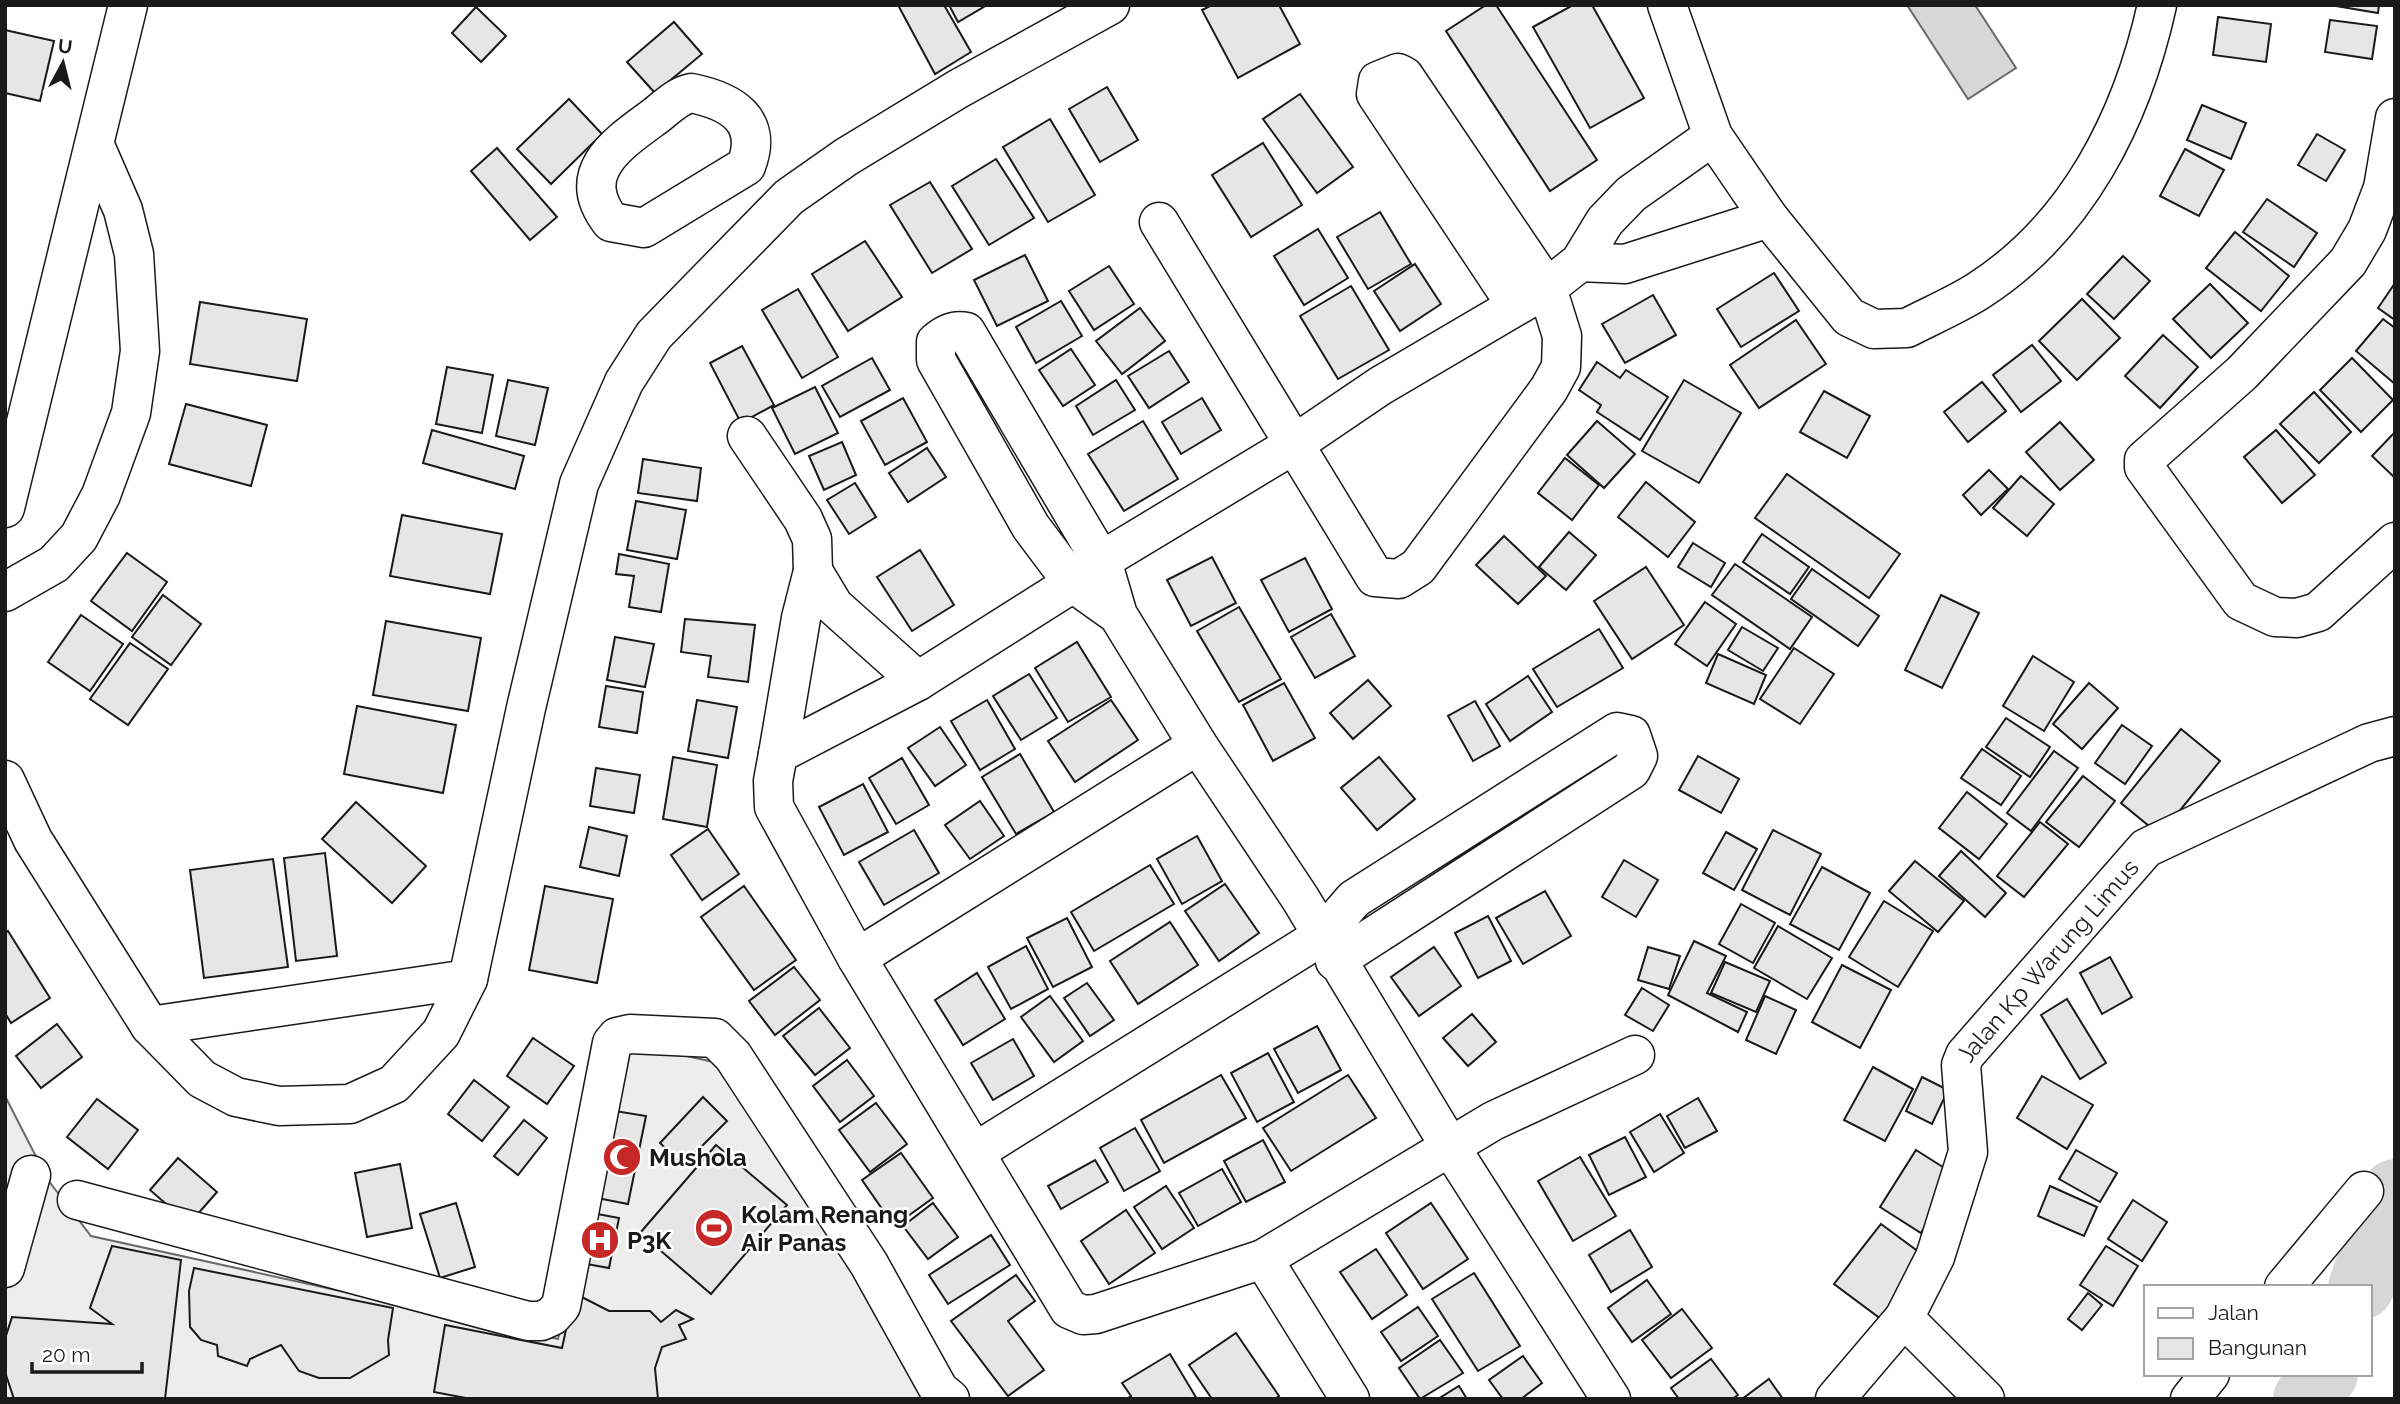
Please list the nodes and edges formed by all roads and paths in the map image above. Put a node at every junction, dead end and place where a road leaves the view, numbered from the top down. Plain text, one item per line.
1 (128, 5) edge
2 (1110, 5) edge
3 (1667, 5) edge
4 (2157, 5) edge
5 (2394, 127) edge
6 (1713, 136) junction
7 (96, 148) junction
8 (746, 166) dead end
9 (789, 197) junction
10 (1769, 218) junction
11 (1159, 222) dead end
12 (1580, 262) junction
13 (1531, 296) junction
14 (747, 436) dead end
15 (1293, 445) junction
16 (5, 508) edge
17 (2395, 542) edge
18 (813, 570) junction
19 (1088, 574) junction
20 (5, 592) edge
21 (918, 681) junction
22 (2395, 736) edge
23 (1198, 745) junction
24 (778, 754) junction
25 (5, 779) edge
26 (1329, 948) junction
27 (857, 958) junction
28 (468, 979) junction
29 (150, 1026) junction
30 (1635, 1055) dead end
31 (1449, 1145) junction
32 (976, 1151) junction
33 (31, 1175) dead end
34 (2364, 1191) dead end
35 (77, 1200) dead end
36 (1263, 1259) junction
37 (5, 1268) edge
38 (2286, 1285) edge
39 (1904, 1318) junction
40 (2208, 1376) edge
41 (950, 1399) edge
42 (1350, 1399) edge
43 (1611, 1399) edge
44 (1835, 1399) edge
45 (1985, 1399) edge
46 (2190, 1399) edge

1 - 7 street
2 - 9 street
3 - 6 street
4 - 10 street
5 - 17 street
6 - 10 street
6 - 12 street
7 - 16 street
7 - 20 street
8 - 9 street
9 - 28 street
10 - 12 street
11 - 15 street
12 - 13 street
13 - 13 street
13 - 15 street
13 - 15 street
14 - 18 street
15 - 19 street
18 - 21 street
18 - 24 street
19 - 19 street
19 - 21 street
19 - 23 street
21 - 24 street
22 - 39 street, Jalan Kp Warung Limus
23 - 26 street
23 - 27 street
24 - 27 street
25 - 29 street
26 - 26 street
26 - 31 street
26 - 32 street
27 - 32 street
28 - 29 street
28 - 29 street
30 - 31 street
31 - 36 street
31 - 43 street
32 - 36 street
33 - 37 street
34 - 38 street
35 - 41 street
36 - 42 street
39 - 44 street, Jalan Kp Warung Limus
39 - 45 street
40 - 46 street

